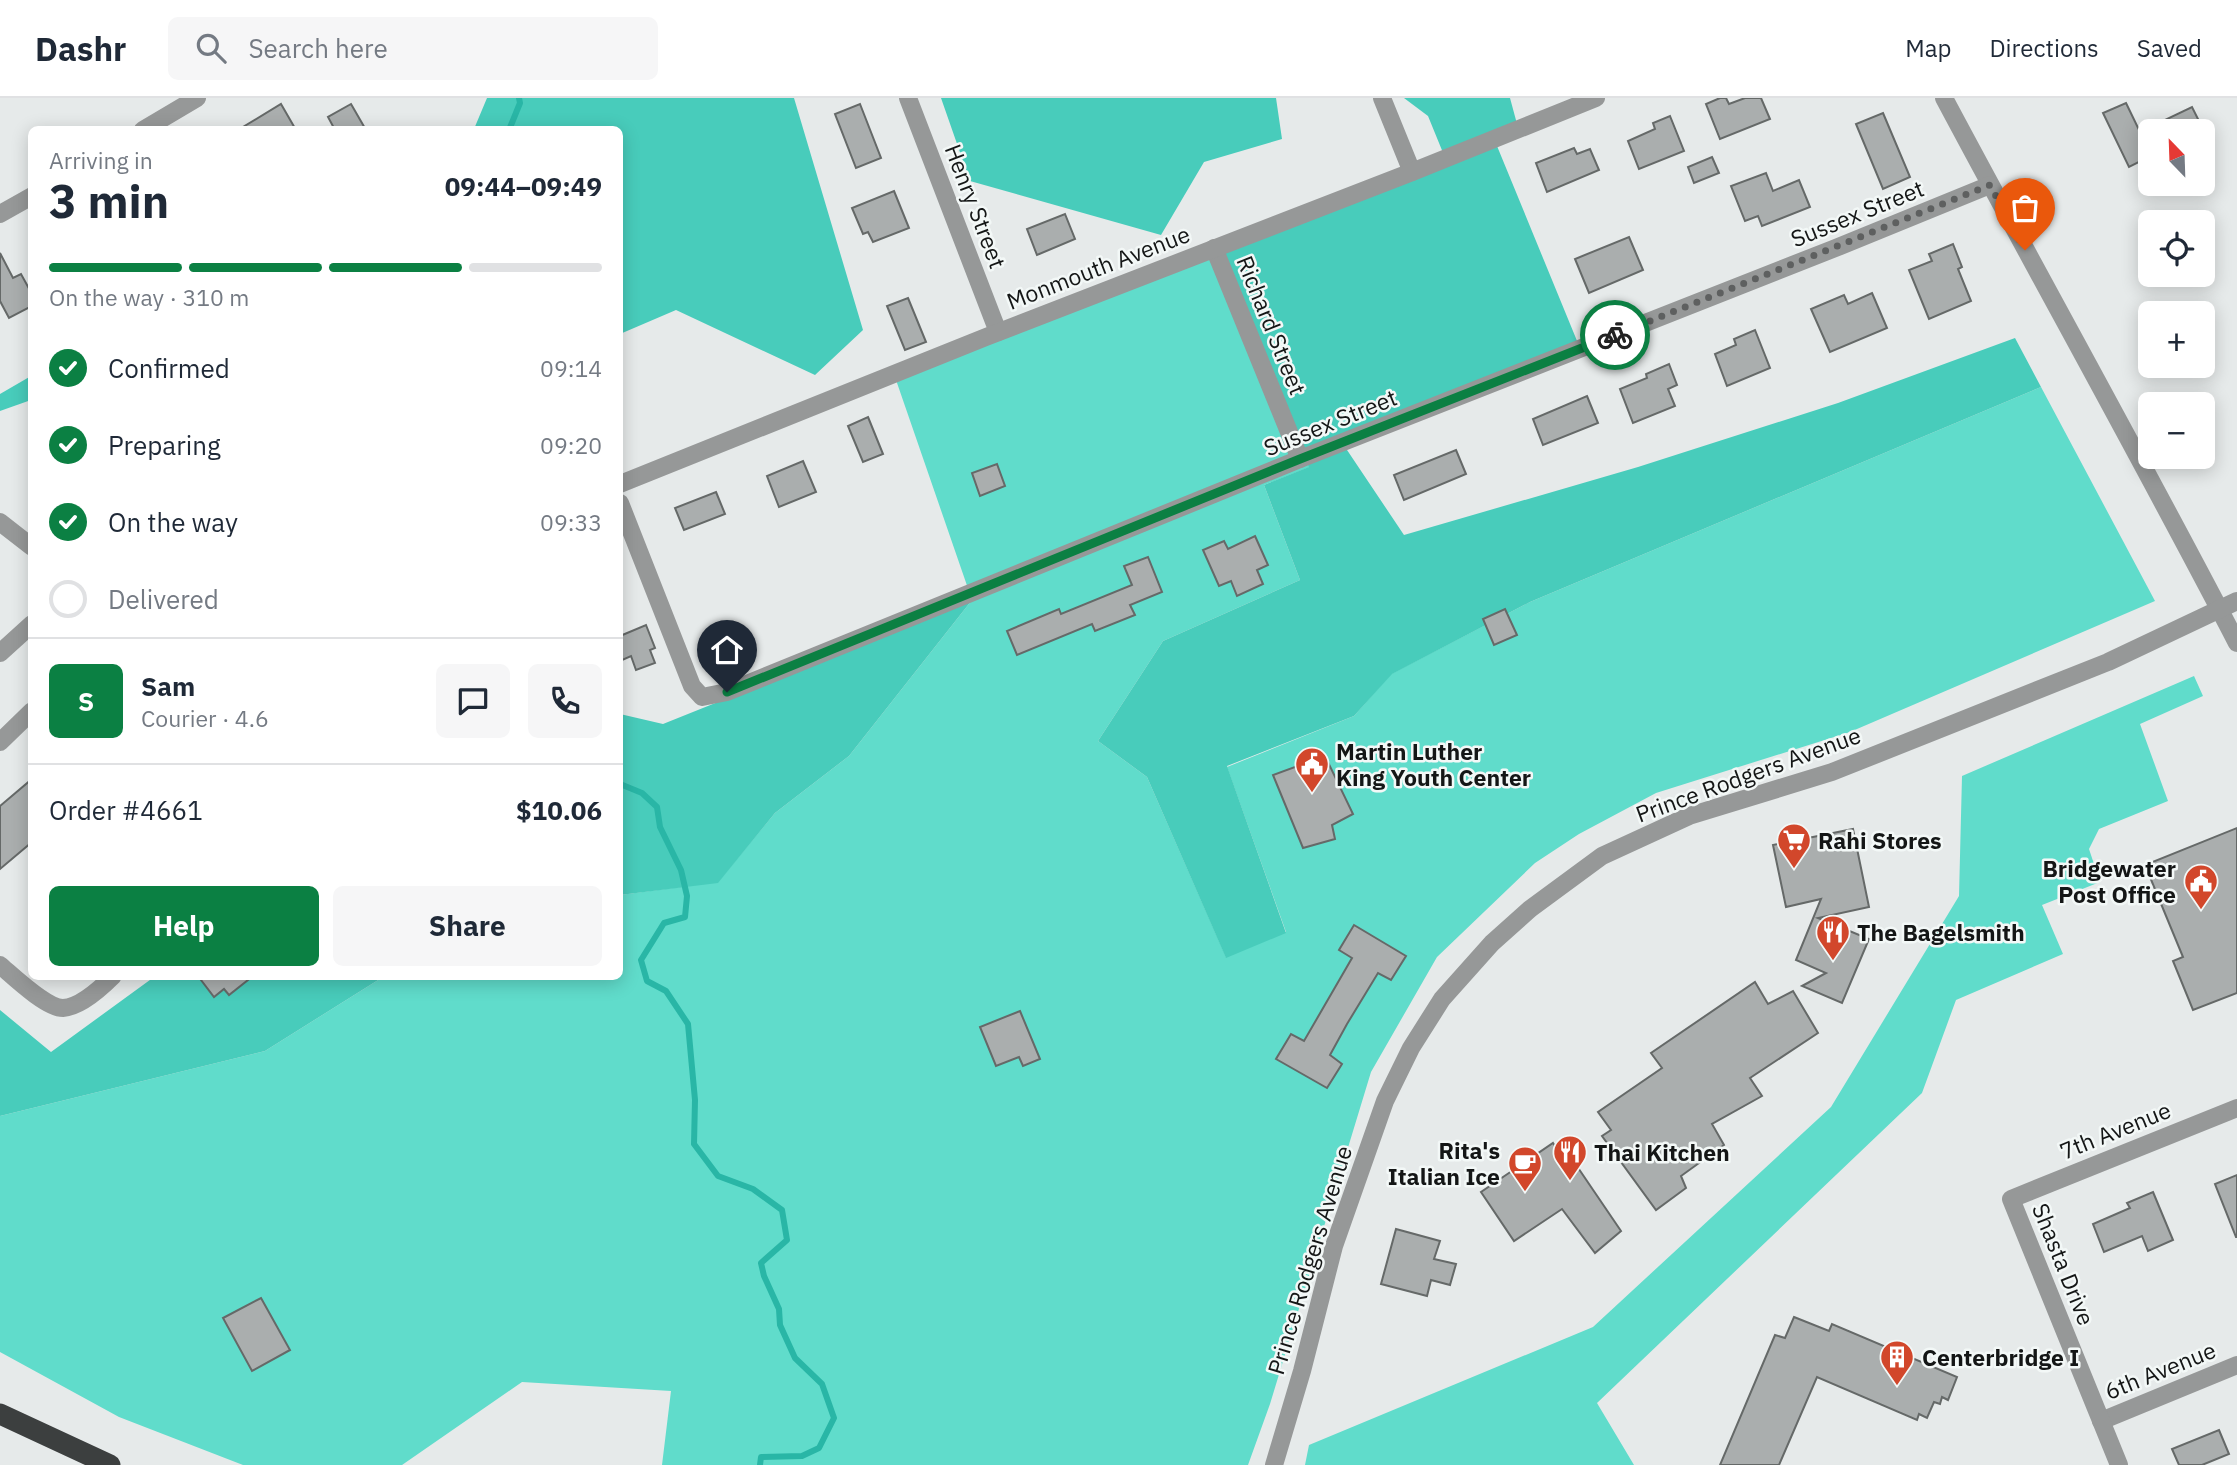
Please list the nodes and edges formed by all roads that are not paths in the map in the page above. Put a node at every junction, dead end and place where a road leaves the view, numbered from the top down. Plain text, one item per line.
1 (197, 98) edge
2 (908, 98) edge
3 (1382, 98) edge
4 (1596, 98) edge
5 (1944, 98) edge
6 (151, 126) edge
7 (1412, 172) junction
8 (1990, 185) junction
9 (28, 198) edge
10 (0, 214) edge
11 (1214, 248) junction
12 (998, 332) junction
13 (1300, 459) junction
14 (623, 483) edge
15 (623, 511) edge
16 (0, 522) edge
17 (28, 544) edge
18 (2237, 601) edge
19 (2220, 610) junction
20 (28, 628) edge
21 (2237, 643) edge
22 (0, 653) edge
23 (28, 715) edge
24 (0, 742) edge
25 (0, 964) edge
26 (109, 980) edge
27 (2237, 1108) edge
28 (2011, 1199) joint
29 (2237, 1365) edge
30 (0, 1414) edge
31 (2101, 1421) junction
32 (110, 1465) edge
33 (1273, 1465) edge
34 (2119, 1465) edge

1 - 6 street
2 - 12 street, Henry Street
3 - 7 street
4 - 7 street, Monmouth Avenue
5 - 8 street
7 - 11 street, Monmouth Avenue
8 - 13 street, Sussex Street
8 - 19 street
9 - 10 street
11 - 12 street, Monmouth Avenue
11 - 13 street, Richard Street
12 - 14 street, Monmouth Avenue
13 - 15 street, Sussex Street
16 - 17 street
18 - 19 street, Prince Rodgers Avenue
19 - 21 street
19 - 33 street, Prince Rodgers Avenue
20 - 22 street
23 - 24 street
25 - 26 street
27 - 28 street, 7th Avenue
28 - 31 street, Shasta Drive
29 - 31 street, 6th Avenue
30 - 32 highway
31 - 34 street, Shasta Drive

